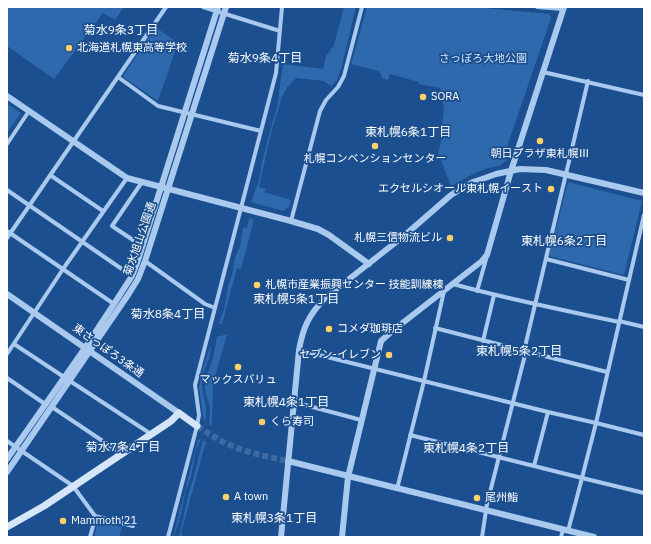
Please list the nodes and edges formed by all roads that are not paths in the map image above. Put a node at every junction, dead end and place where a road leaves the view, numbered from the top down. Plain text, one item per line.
1 (166, 7) edge
2 (203, 7) edge
3 (226, 7) edge
4 (282, 7) edge
5 (362, 7) edge
6 (537, 7) edge
7 (563, 8) edge
8 (218, 9) edge
9 (224, 14) junction
10 (280, 31) junction
11 (543, 72) junction
12 (118, 76) junction
13 (588, 81) junction
14 (644, 95) edge
15 (7, 96) edge
16 (29, 111) junction
17 (185, 113) junction
18 (192, 115) junction
19 (261, 131) junction
20 (73, 142) junction
21 (7, 144) edge
22 (511, 171) junction
23 (50, 175) junction
24 (566, 175) junction
25 (127, 178) junction
26 (142, 182) junction
27 (165, 188) junction
28 (7, 190) edge
29 (644, 193) edge
30 (29, 206) junction
31 (241, 208) junction
32 (103, 211) junction
33 (644, 215) edge
34 (291, 221) junction
35 (9, 232) edge
36 (7, 238) edge
37 (82, 242) junction
38 (142, 246) junction
39 (487, 255) junction
40 (546, 259) junction
41 (145, 261) junction
42 (369, 264) junction
43 (63, 269) junction
44 (132, 276) junction
45 (629, 280) junction
46 (452, 284) junction
47 (444, 290) junction
48 (477, 290) junction
49 (7, 294) edge
50 (494, 294) junction
51 (114, 304) junction
52 (535, 304) junction
53 (215, 308) junction
54 (34, 313) junction
55 (619, 322) junction
56 (644, 327) edge
57 (435, 328) junction
58 (483, 340) junction
59 (14, 344) junction
60 (87, 350) junction
61 (299, 350) junction
62 (525, 351) junction
63 (7, 354) edge
64 (374, 368) junction
65 (607, 372) junction
66 (67, 379) junction
67 (8, 380) edge
68 (424, 381) junction
69 (294, 402) junction
70 (512, 403) junction
71 (45, 404) junction
72 (52, 407) junction
73 (548, 412) junction
74 (179, 413) junction
75 (361, 420) junction
76 (596, 422) junction
77 (197, 426) junction
78 (151, 434) junction
79 (410, 435) junction
80 (644, 435) edge
81 (7, 441) edge
82 (16, 447) junction
83 (22, 451) junction
84 (122, 454) junction
85 (499, 457) junction
86 (7, 459) edge
87 (288, 461) junction
88 (534, 466) junction
89 (7, 472) edge
90 (348, 477) junction
91 (582, 478) junction
92 (73, 486) junction
93 (397, 489) junction
94 (644, 493) edge
95 (486, 510) junction
96 (94, 516) junction
97 (133, 526) dead end
98 (7, 528) edge
99 (566, 530) junction
100 (90, 537) edge
101 (168, 537) edge
102 (281, 537) edge
103 (342, 537) edge
104 (482, 537) edge
105 (561, 537) edge
106 (594, 537) edge

1 - 12 street
2 - 8 street
3 - 9 street, 菊水旭山公園通
4 - 10 street
5 - 34 street
6 - 7 street
7 - 11 street
8 - 9 street
8 - 17 street, 菊水旭山公園通
9 - 10 street
9 - 18 street, 菊水旭山公園通
10 - 19 street
11 - 13 street
11 - 22 street
12 - 17 street
12 - 20 street
13 - 14 street
13 - 24 street
15 - 16 street
16 - 20 street
16 - 21 street
17 - 18 street
17 - 27 street, 菊水旭山公園通
18 - 19 street
18 - 27 street, 菊水旭山公園通
19 - 31 street
20 - 23 street
20 - 25 street
22 - 24 street
22 - 39 street
22 - 42 street
23 - 30 street
23 - 32 street
24 - 29 street
24 - 40 street
25 - 26 street
25 - 32 street
26 - 27 street
26 - 38 street
27 - 31 street
27 - 38 street, 菊水旭山公園通
27 - 41 street, 菊水旭山公園通
28 - 30 street
30 - 35 street
30 - 37 street
31 - 34 street
31 - 53 street
32 - 37 street
33 - 45 street
34 - 42 street
35 - 36 street
35 - 43 street
37 - 43 street
37 - 44 street
38 - 44 street, 菊水旭山公園通
39 - 46 street
39 - 48 street
40 - 45 street
40 - 52 street
41 - 53 street
41 - 60 street, 菊水旭山公園通
42 - 61 street
43 - 51 street
43 - 54 street
44 - 51 street, 菊水旭山公園通
45 - 55 street
46 - 47 street
46 - 48 street
47 - 57 street
47 - 64 street
48 - 50 street
49 - 54 street, 東さっぽろ3条通
50 - 52 street
50 - 58 street
51 - 60 street, 菊水旭山公園通
52 - 55 street
52 - 62 street
53 - 77 street
54 - 59 street
54 - 60 street, 東さっぽろ3条通
55 - 56 street
55 - 65 street
57 - 58 street
57 - 68 street
58 - 62 street
59 - 63 street
59 - 66 street
60 - 66 street, 菊水旭山公園通
60 - 74 street, 東さっぽろ3条通
61 - 64 street
61 - 69 street
62 - 65 street
62 - 70 street
64 - 68 street
64 - 75 street
65 - 76 street
66 - 71 street, 菊水旭山公園通
66 - 72 street, 菊水旭山公園通
66 - 78 street
67 - 71 street
68 - 70 street
68 - 79 street
69 - 75 street
69 - 87 street
70 - 73 street
70 - 85 street
71 - 82 street, 菊水旭山公園通
72 - 83 street, 菊水旭山公園通
72 - 84 street
73 - 76 street
73 - 88 street
74 - 77 main road, 東さっぽろ3条通
74 - 78 main road
75 - 90 street
76 - 80 street
76 - 91 street
77 - 101 street
78 - 84 main road
79 - 85 street
79 - 93 street
81 - 82 street
82 - 83 street
82 - 86 street, 菊水旭山公園通
83 - 89 street, 菊水旭山公園通
83 - 92 street
84 - 92 main road
85 - 88 street
85 - 95 street
87 - 90 street
87 - 102 street
88 - 91 street
90 - 93 street
90 - 103 street
91 - 94 street
91 - 99 street
92 - 96 street
92 - 98 main road
93 - 95 street
95 - 99 street
95 - 104 street
96 - 97 street
96 - 100 street
99 - 105 street
99 - 106 street

